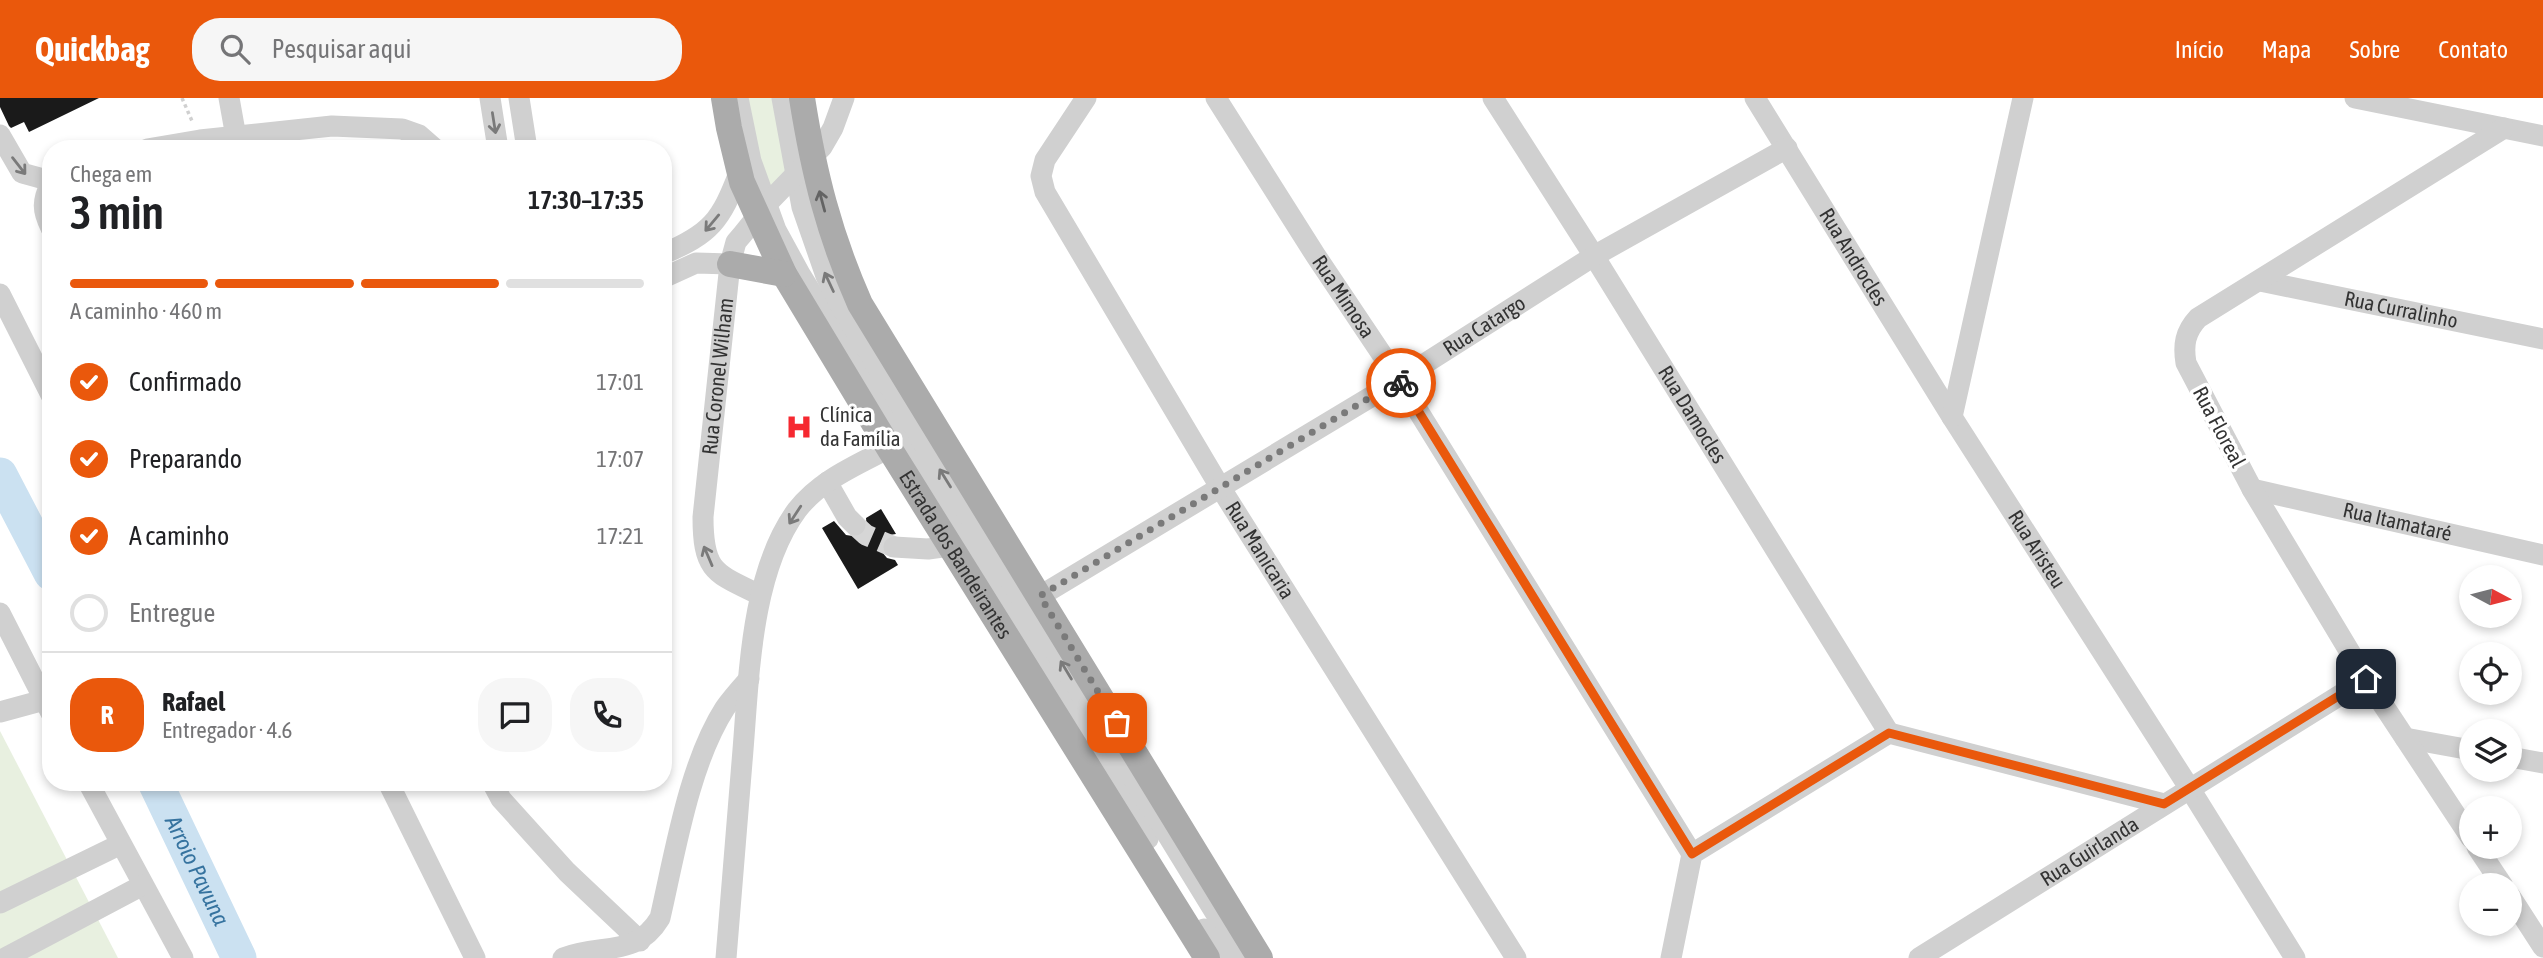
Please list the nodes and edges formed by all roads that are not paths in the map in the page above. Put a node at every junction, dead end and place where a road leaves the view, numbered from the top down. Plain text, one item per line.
1 (229, 98) edge
2 (490, 98) edge
3 (519, 98) edge
4 (724, 98) edge
5 (738, 98) edge
6 (782, 98) edge
7 (802, 98) edge
8 (844, 98) edge
9 (1086, 98) edge
10 (1216, 98) edge
11 (1493, 98) edge
12 (1755, 98) edge
13 (2003, 98) edge
14 (2023, 98) edge
15 (2355, 98) edge
16 (2017, 122) junction
17 (2504, 128) junction
18 (0, 135) edge
19 (2543, 136) edge
20 (236, 137) junction
21 (214, 140) edge
22 (425, 140) edge
23 (497, 140) edge
24 (526, 140) edge
25 (1787, 148) junction
26 (803, 166) junction
27 (739, 173) junction
28 (42, 179) edge
29 (762, 210) junction
30 (672, 250) edge
31 (1594, 256) junction
32 (730, 264) junction
33 (672, 274) edge
34 (784, 274) junction
35 (2260, 281) junction
36 (0, 294) edge
37 (2543, 339) edge
38 (42, 376) edge
39 (1399, 380) junction
40 (1952, 416) junction
41 (889, 448) junction
42 (827, 482) junction
43 (1220, 487) junction
44 (2252, 489) junction
45 (855, 524) tunnel mouth
46 (950, 546) junction
47 (894, 547) tunnel mouth
48 (2543, 555) edge
49 (760, 595) junction
50 (1040, 596) junction
51 (0, 613) edge
52 (749, 679) junction
53 (2366, 679) junction
54 (42, 696) edge
55 (42, 707) edge
56 (0, 712) edge
57 (1889, 733) junction
58 (2405, 738) junction
59 (2459, 748) edge
60 (2522, 759) edge
61 (2543, 763) edge
62 (2190, 789) junction
63 (93, 791) edge
64 (392, 791) edge
65 (497, 791) edge
66 (2164, 804) junction
67 (2459, 820) edge
68 (121, 844) junction
69 (1692, 854) junction
70 (143, 885) junction
71 (0, 902) edge
72 (2522, 915) edge
73 (640, 942) junction
74 (2543, 947) edge
75 (5, 958) edge
76 (183, 958) edge
77 (475, 958) edge
78 (563, 958) edge
79 (726, 958) edge
80 (1207, 958) edge
81 (1222, 958) edge
82 (1243, 958) edge
83 (1260, 958) edge
84 (1516, 958) edge
85 (1671, 958) edge
86 (1919, 958) edge
87 (2295, 958) edge

1 - 20 street
2 -> 23 street
3 - 24 street
4 - 27 main road, Estrada dos Bandeirantes
5 - 29 street
6 - 26 street
7 - 26 main road
8 - 26 street, Rua Coronel Wilham
9 - 43 street, Rua Manicaria
10 - 39 street, Rua Mimosa
11 - 31 street, Rua Damocles
12 - 25 street, Rua Androcles
13 - 16 street
14 - 16 street
15 - 17 street
16 - 40 street
17 - 19 street
17 - 35 street, Rua Floreal
18 -> 28 street
20 - 21 street
20 - 22 street
25 - 31 street, Rua Catargo
25 - 40 street, Rua Androcles
26 - 29 street, Rua Coronel Wilham
50 -> 26 main road
82 -> 26 street
27 - 29 main road, Estrada dos Bandeirantes
27 -> 30 street
29 - 32 street, Rua Coronel Wilham
29 - 34 main road, Estrada dos Bandeirantes
29 - 81 street
31 - 39 street, Rua Catargo
31 - 57 street, Rua Damocles
32 - 33 street
32 - 34 main road
49 -> 32 street, Rua Coronel Wilham
34 - 41 main road, Estrada dos Bandeirantes
35 - 37 street, Rua Curralinho
35 - 44 street, Rua Floreal
36 - 38 street
39 - 43 street, Rua Catargo
39 - 69 street, Rua Mimosa
40 - 62 street, Rua Aristeu
41 - 42 street
41 - 46 main road, Estrada dos Bandeirantes
42 - 45 street
42 -> 49 street
43 - 50 street, Rua Catargo
43 - 84 street, Rua Manicaria
44 - 48 street, Rua Itamataré
44 - 53 street, Rua Floreal
46 - 47 street
46 - 80 main road, Estrada dos Bandeirantes
49 - 52 street
50 - 83 main road
51 - 54 street
52 - 73 street
52 - 79 street
53 - 58 street, Rua Floreal
53 - 62 street, Rua Guirlanda
55 - 56 street
57 - 66 street
57 - 69 street
58 - 59 street
58 - 67 street, Rua Floreal
60 - 61 street
62 - 66 street, Rua Guirlanda
62 - 87 street, Rua Aristeu
63 - 68 street
64 - 77 street
65 - 73 street
66 - 86 street, Rua Guirlanda
68 - 70 street
68 - 71 street
69 - 85 street
70 - 75 street
70 - 76 street
72 - 74 street
73 - 78 street

